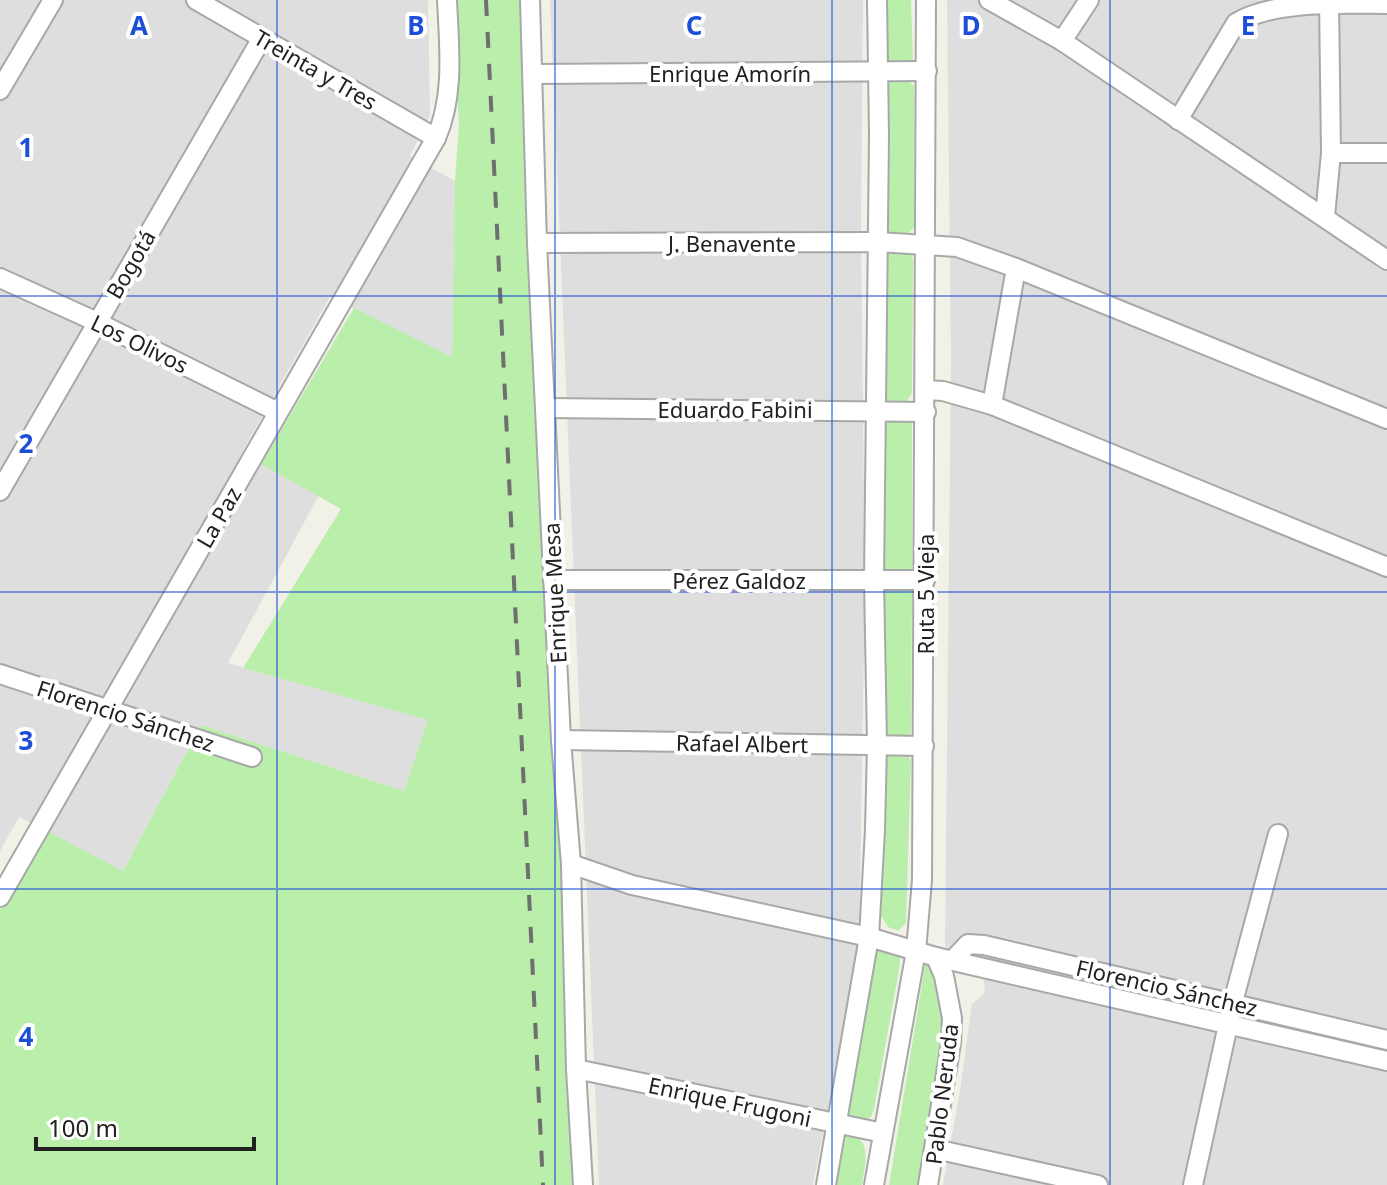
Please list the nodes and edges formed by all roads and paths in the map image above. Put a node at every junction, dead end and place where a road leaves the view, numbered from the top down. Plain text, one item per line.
1 (53, 0) edge
2 (196, 0) edge
3 (447, 0) edge
4 (530, 0) edge
5 (877, 0) edge
6 (926, 0) edge
7 (989, 0) edge
8 (1089, 0) edge
9 (1329, 2) edge
10 (1387, 4) edge
11 (262, 38) junction
12 (1062, 41) junction
13 (927, 71) junction
14 (878, 73) junction
15 (534, 74) junction
16 (0, 90) edge
17 (1178, 120) junction
18 (436, 138) junction
19 (1331, 153) junction
20 (1387, 153) edge
21 (1325, 216) junction
22 (878, 242) junction
23 (537, 243) junction
24 (926, 245) junction
25 (1387, 260) edge
26 (1016, 268) junction
27 (0, 278) edge
28 (97, 322) junction
29 (926, 390) junction
30 (992, 405) junction
31 (545, 408) junction
32 (877, 410) junction
33 (278, 412) junction
34 (926, 412) junction
35 (1387, 419) edge
36 (0, 491) edge
37 (1387, 567) edge
38 (553, 580) junction
39 (874, 580) junction
40 (925, 580) junction
41 (0, 674) edge
42 (108, 708) junction
43 (561, 740) junction
44 (877, 745) junction
45 (924, 746) junction
46 (252, 757) dead end
47 (1278, 834) dead end
48 (571, 864) junction
49 (0, 897) edge
50 (869, 937) junction
51 (916, 951) junction
52 (944, 959) junction
53 (1233, 1002) junction
54 (1228, 1023) junction
55 (1387, 1040) edge
56 (1387, 1061) edge
57 (576, 1069) junction
58 (838, 1123) junction
59 (883, 1133) junction
60 (935, 1149) junction
61 (583, 1185) edge
62 (826, 1185) edge
63 (874, 1185) edge
64 (928, 1185) edge
65 (1098, 1185) edge
66 (1193, 1185) edge

1 - 16 street
2 - 11 street, Treinta y Tres
3 - 18 street, La Paz
4 - 15 street, Enrique Mesa
5 - 14 street
6 - 13 street, Ruta 5 Vieja
7 - 12 street
8 - 12 street
9 - 10 street
9 - 17 street
9 - 19 street
11 - 18 street, Treinta y Tres
11 - 28 street, Bogotá
12 - 17 street
13 - 14 street, Enrique Amorín
13 - 24 street, Ruta 5 Vieja
14 - 15 street, Enrique Amorín
14 - 22 street
15 - 23 street, Enrique Mesa
17 - 21 street
18 - 33 street, La Paz
19 - 20 street
19 - 21 street
21 - 25 street
22 - 23 street, J. Benavente
22 - 24 street, J. Benavente
22 - 32 street
23 - 31 street, Enrique Mesa
24 - 26 street, J. Benavente
24 - 29 street, Ruta 5 Vieja
26 - 30 street
26 - 35 street, J. Benavente
27 - 28 street, Los Olivos
28 - 33 street, Los Olivos
28 - 36 street, Bogotá
29 - 30 street
29 - 34 street, Ruta 5 Vieja
30 - 37 street
31 - 32 street, Eduardo Fabini
31 - 38 street, Enrique Mesa
32 - 34 street, Eduardo Fabini
32 - 39 street
33 - 42 street, La Paz
34 - 40 street, Ruta 5 Vieja
38 - 39 street, Pérez Galdoz
38 - 43 street, Enrique Mesa
39 - 40 street, Pérez Galdoz
39 - 44 street
40 - 45 street, Ruta 5 Vieja
41 - 42 street, Florencio Sánchez
42 - 46 street, Florencio Sánchez
42 - 49 street, La Paz
43 - 44 street, Rafael Albert
43 - 48 street, Enrique Mesa
44 - 45 street, Rafael Albert
44 - 50 street
45 - 51 street, Ruta 5 Vieja
47 - 53 street
48 - 50 street, Florencio Sánchez
48 - 57 street, Enrique Mesa
50 - 51 street, Florencio Sánchez
50 - 58 street
51 - 52 street, Florencio Sánchez
51 - 59 street, Ruta 5 Vieja
52 - 53 street, Florencio Sánchez
52 - 54 street, Florencio Sánchez
52 - 60 street, Pablo Neruda
53 - 54 street
53 - 55 street, Florencio Sánchez
54 - 56 street, Florencio Sánchez
54 - 66 street
57 - 58 street, Enrique Frugoni
57 - 61 street, Enrique Mesa
58 - 59 street, Enrique Frugoni
58 - 62 street
59 - 63 street, Ruta 5 Vieja
60 - 64 street, Pablo Neruda
60 - 65 street

